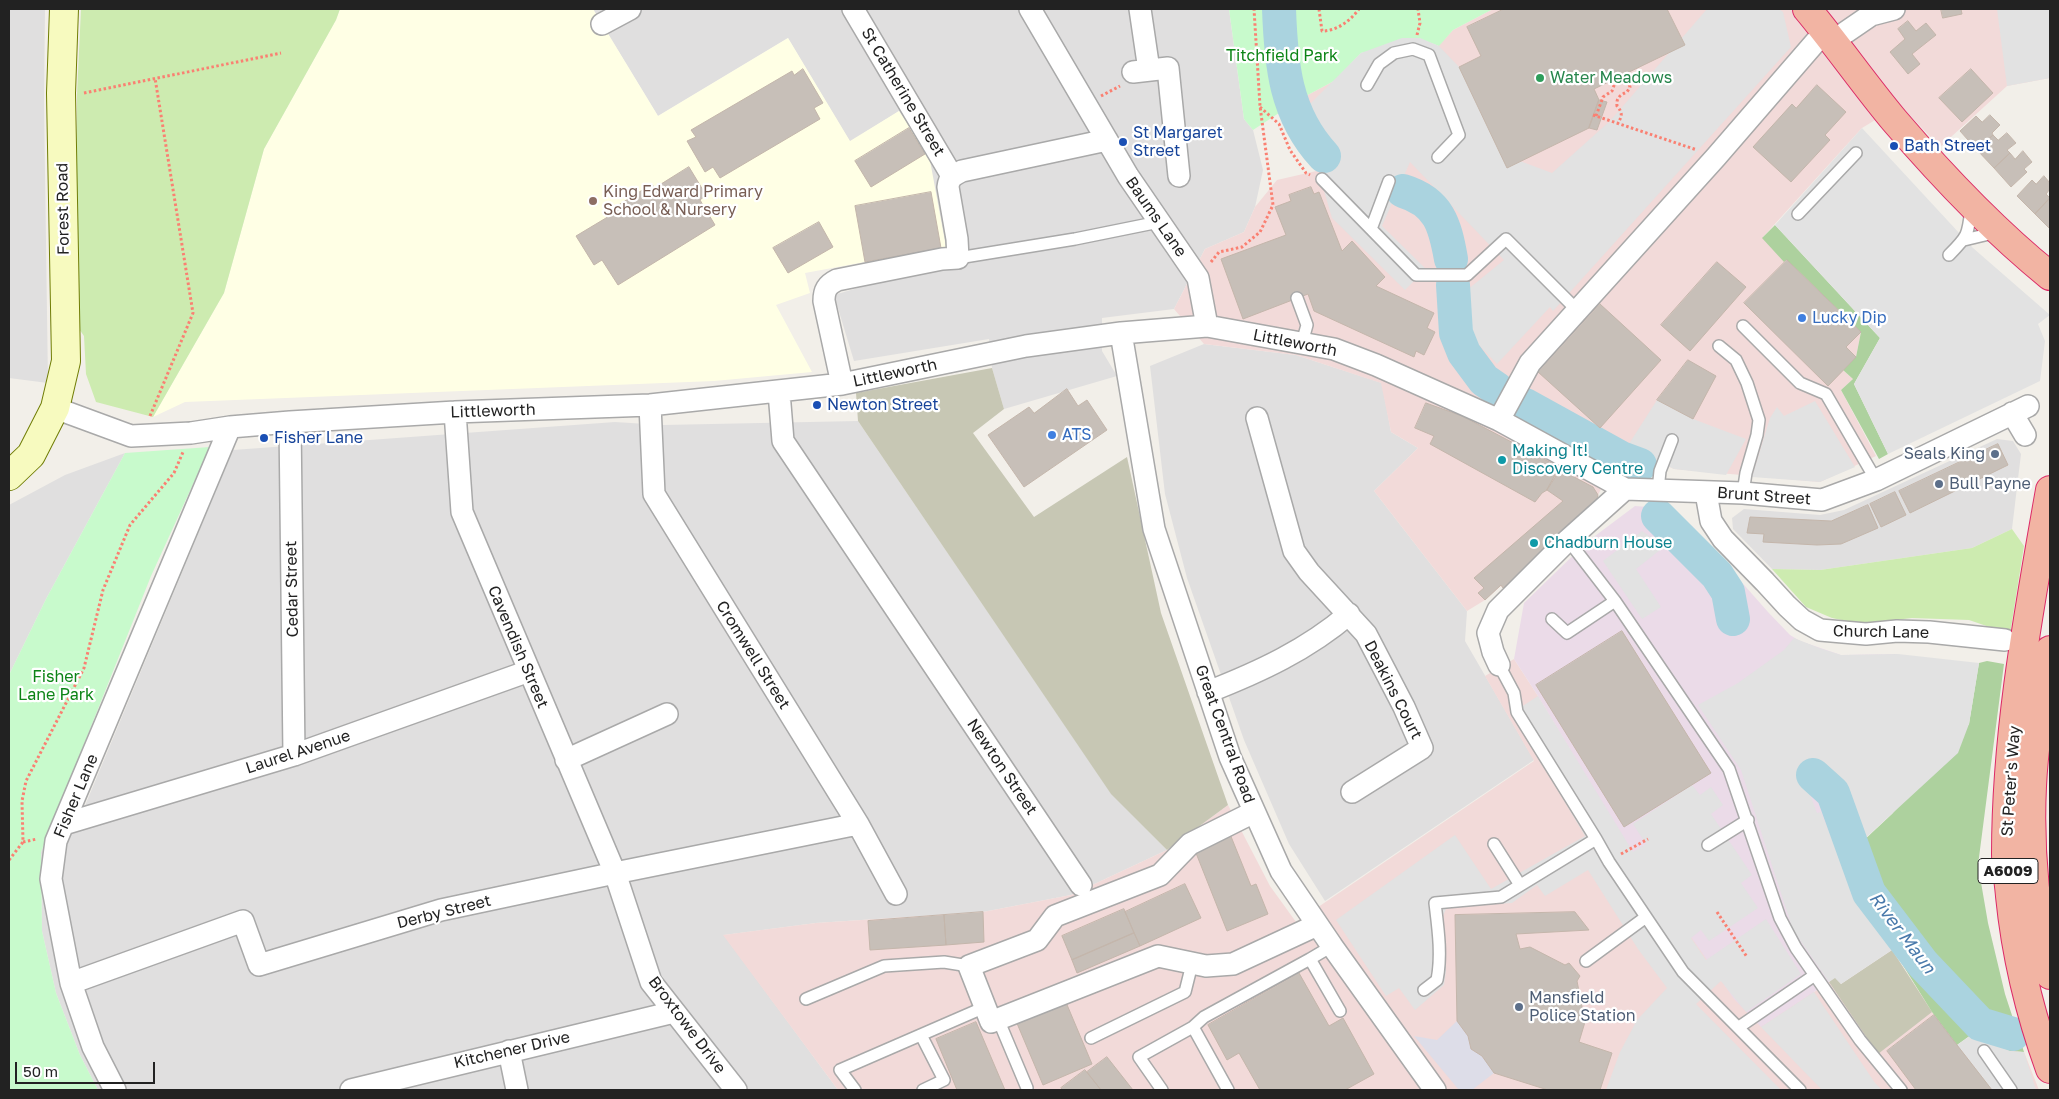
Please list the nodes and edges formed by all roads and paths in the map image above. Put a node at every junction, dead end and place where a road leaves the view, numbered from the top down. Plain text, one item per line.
1 (64, 9) edge
2 (630, 9) edge
3 (853, 9) edge
4 (1030, 9) edge
5 (1140, 9) edge
6 (1254, 9) edge
7 (1319, 9) edge
8 (1359, 9) edge
9 (1418, 9) edge
10 (1807, 9) edge
11 (1894, 9) edge
12 (602, 24) dead end
13 (1829, 36) junction
14 (1413, 49) junction
15 (281, 53) dead end
16 (1141, 71) junction
17 (154, 78) junction
18 (1367, 85) dead end
19 (61, 93) junction
20 (1086, 104) junction
21 (1260, 106) junction
22 (1618, 124) junction
23 (1106, 140) junction
24 (1856, 153) dead end
25 (1438, 157) dead end
26 (1716, 157) junction
27 (952, 176) junction
28 (1179, 176) dead end
29 (1322, 179) joint
30 (1389, 181) dead end
31 (1972, 205) junction
32 (1798, 214) dead end
33 (1159, 222) junction
34 (1371, 229) junction
35 (2004, 238) junction
36 (1964, 240) junction
37 (1949, 255) dead end
38 (958, 258) junction
39 (2050, 276) edge
40 (1198, 278) junction
41 (1297, 298) dead end
42 (1577, 310) junction
43 (1207, 326) junction
44 (1743, 326) dead end
45 (1121, 333) junction
46 (1302, 343) junction
47 (1719, 346) dead end
48 (842, 384) junction
49 (778, 392) junction
50 (650, 405) junction
51 (55, 408) junction
52 (455, 412) junction
53 (1257, 418) dead end
54 (1499, 420) junction
55 (290, 422) junction
56 (230, 427) junction
57 (191, 433) junction
58 (2024, 435) dead end
59 (141, 436) junction
60 (1672, 440) dead end
61 (9, 476) edge
62 (1876, 480) junction
63 (1625, 489) junction
64 (1658, 490) junction
65 (2050, 490) edge
66 (1706, 493) junction
67 (1743, 493) junction
68 (1568, 540) junction
69 (1616, 602) junction
70 (1349, 614) junction
71 (1552, 619) dead end
72 (2005, 640) dead end
73 (2050, 650) edge
74 (1499, 666) joint
75 (528, 671) junction
76 (1208, 692) junction
77 (667, 714) dead end
78 (294, 755) junction
79 (566, 760) junction
80 (1352, 792) dead end
81 (1254, 812) junction
82 (1748, 820) junction
83 (64, 824) junction
84 (858, 824) junction
85 (1648, 838) dead end
86 (1596, 839) junction
87 (1494, 844) dead end
88 (1708, 846) dead end
89 (1618, 856) dead end
90 (9, 860) edge
91 (615, 872) junction
92 (1081, 885) dead end
93 (1520, 885) junction
94 (896, 894) dead end
95 (1717, 912) dead end
96 (1646, 917) junction
97 (1317, 925) junction
98 (1332, 946) junction
99 (1747, 957) dead end
100 (1310, 959) junction
101 (1586, 961) dead end
102 (1192, 964) junction
103 (969, 966) junction
104 (1814, 975) junction
105 (2050, 975) edge
106 (71, 983) junction
107 (1424, 990) dead end
108 (806, 999) dead end
109 (1340, 1011) dead end
110 (674, 1012) junction
111 (992, 1013) junction
112 (1193, 1027) junction
113 (1739, 1027) junction
114 (921, 1035) junction
115 (1091, 1038) dead end
116 (509, 1051) junction
117 (1984, 1051) dead end
118 (2050, 1069) edge
119 (1027, 1088) dead end
120 (115, 1090) edge
121 (351, 1090) edge
122 (517, 1090) edge
123 (736, 1090) edge
124 (855, 1090) edge
125 (923, 1090) edge
126 (1162, 1090) edge
127 (1228, 1090) edge
128 (1433, 1090) edge
129 (1800, 1090) edge
130 (1901, 1090) edge
131 (2011, 1090) edge

1 - 19 main road, Forest Road
2 - 12 street
3 - 27 street, St Catherine Street
4 - 20 street, Baums Lane
5 - 16 street
6 - 21 path
7 - 8 path
9 - 14 path
10 - 13 highway
11 - 13 street
13 - 26 street
13 - 31 highway
14 - 18 lane
14 - 25 lane
15 - 17 path
16 - 20 path
16 - 28 street
17 - 19 path
17 - 59 path
19 - 51 main road, Forest Road
20 - 23 street, Baums Lane
21 - 29 path
21 - 40 path
22 - 22 path
22 - 26 path
23 - 27 street
23 - 33 street, Baums Lane
24 - 32 lane
26 - 42 street
27 - 38 street
29 - 34 lane
30 - 34 lane
31 - 35 highway
31 - 36 lane
33 - 38 lane
33 - 40 street, Baums Lane
34 - 42 lane
35 - 36 lane
35 - 39 highway
36 - 37 lane
38 - 48 street
40 - 43 street, Baums Lane
41 - 46 lane
42 - 54 street
43 - 45 street, Littleworth
43 - 46 street, Littleworth
44 - 62 lane
45 - 48 street, Littleworth
45 - 76 street, Great Central Road
46 - 54 street, Littleworth
47 - 67 lane
48 - 49 street, Littleworth
49 - 50 street, Littleworth
49 - 92 street, Newton Street
50 - 52 street, Littleworth
50 - 84 street, Cromwell Street
51 - 59 street, Littleworth
51 - 61 main road, Forest Road
52 - 55 street, Littleworth
52 - 75 street, Cavendish Street
53 - 70 street, Deakins Court
54 - 63 street, Littleworth
55 - 56 street, Littleworth
55 - 78 street, Cedar Street
56 - 57 street, Littleworth
56 - 83 street, Fisher Lane
57 - 59 street, Littleworth
57 - 90 path
58 - 62 street, Brunt Street
60 - 64 lane
62 - 67 street, Brunt Street
63 - 64 street, Littleworth
63 - 68 street
64 - 66 street, Littleworth
65 - 118 highway, St Peter's Way / A6009
66 - 67 street, Brunt Street
66 - 72 street, Church Lane
68 - 69 lane
68 - 74 street
69 - 71 lane
69 - 82 lane
70 - 76 street
70 - 80 street, Deakins Court
73 - 105 highway, St Peter's Way / A6009
74 - 86 lane
75 - 78 street, Laurel Avenue
75 - 79 street, Cavendish Street
76 - 81 street, Great Central Road
77 - 79 street
78 - 83 street, Laurel Avenue
79 - 91 street, Cavendish Street
81 - 97 street, Great Central Road
81 - 103 street
82 - 88 lane
82 - 104 lane
83 - 106 street, Fisher Lane
84 - 91 street, Derby Street
84 - 94 street, Cromwell Street
85 - 89 path
86 - 93 lane
86 - 96 lane
87 - 93 lane
91 - 106 street, Derby Street
91 - 110 street, Broxtowe Drive
93 - 107 lane
95 - 99 path
96 - 101 lane
96 - 113 lane
97 - 98 street, Great Central Road
97 - 102 street
98 - 100 lane
98 - 128 street, Great Central Road
100 - 109 lane
100 - 112 lane
102 - 111 street
102 - 115 lane
103 - 108 lane
103 - 111 street
104 - 113 lane
104 - 130 lane
106 - 120 street, Fisher Lane
110 - 116 street, Kitchener Drive
110 - 123 street, Broxtowe Drive
111 - 114 lane
111 - 119 lane
112 - 126 lane
112 - 127 lane
113 - 129 lane
114 - 124 lane
114 - 125 lane
116 - 121 street, Kitchener Drive
116 - 122 street
117 - 131 lane

